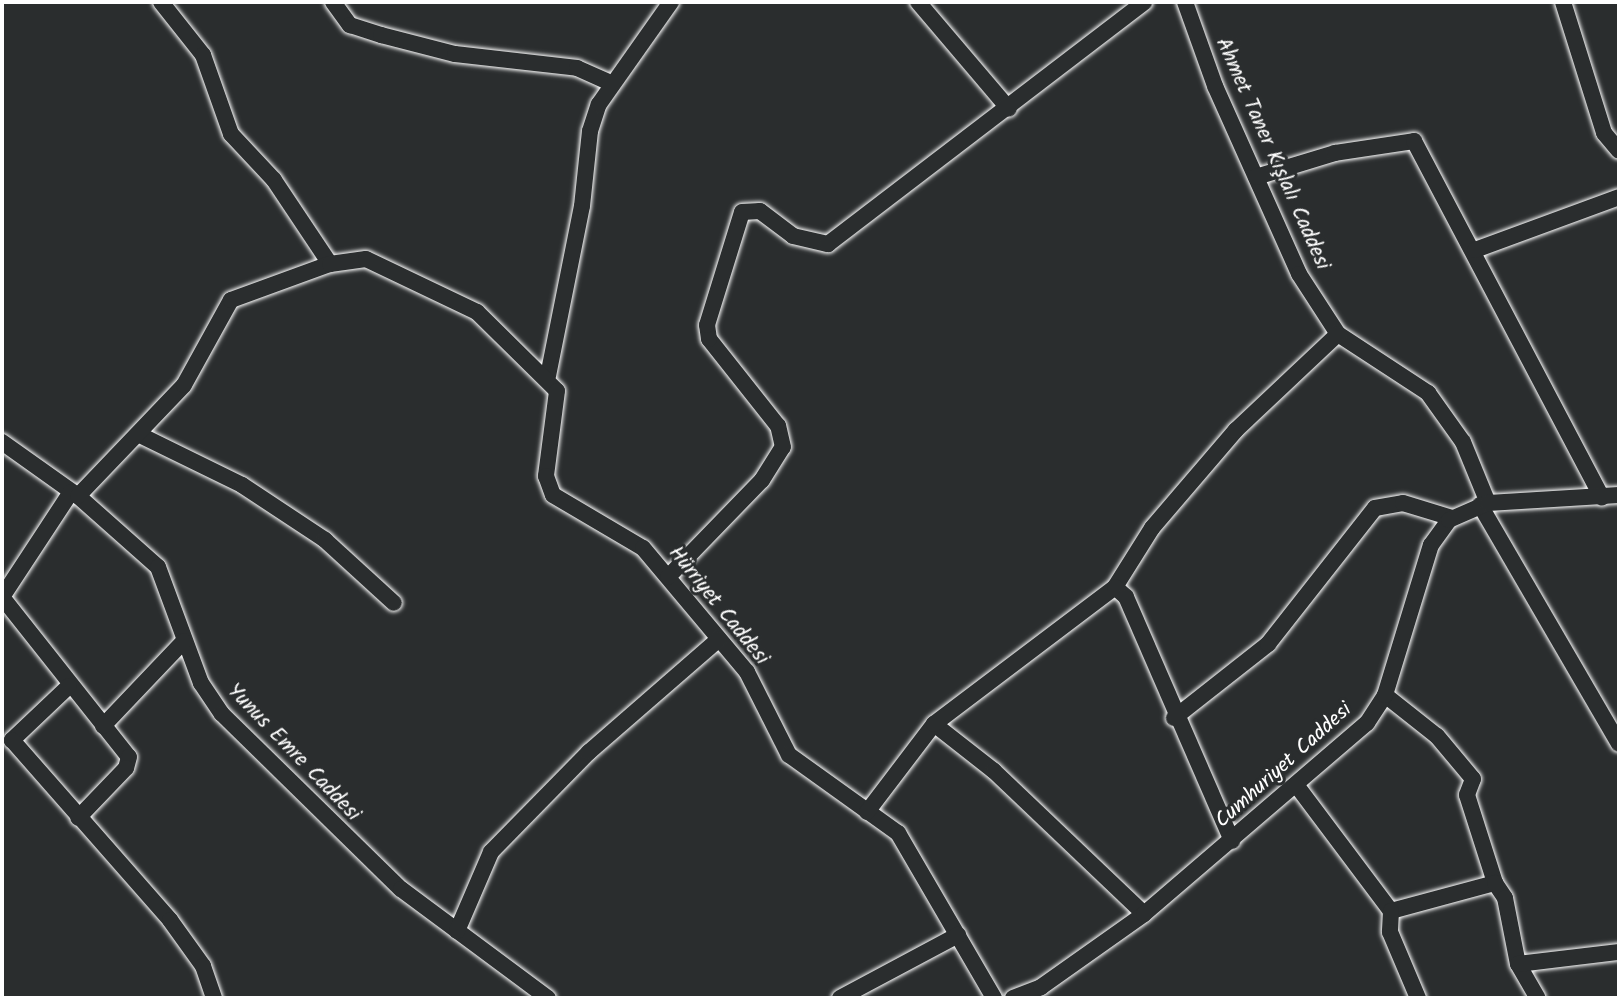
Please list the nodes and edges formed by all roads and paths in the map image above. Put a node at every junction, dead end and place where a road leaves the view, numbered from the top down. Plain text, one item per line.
1 (161, 2) edge
2 (333, 2) edge
3 (671, 2) edge
4 (918, 2) edge
5 (1144, 2) edge
6 (1185, 2) edge
7 (1563, 2) edge
8 (614, 84) junction
9 (1009, 109) junction
10 (1619, 151) edge
11 (1256, 177) junction
12 (1619, 197) edge
13 (1475, 250) junction
14 (330, 264) junction
15 (1338, 334) junction
16 (548, 376) junction
17 (140, 435) junction
18 (2, 442) edge
19 (75, 494) junction
20 (1619, 495) edge
21 (1602, 496) junction
22 (1484, 504) junction
23 (1452, 518) junction
24 (668, 577) junction
25 (1115, 587) junction
26 (394, 603) dead end
27 (719, 639) junction
28 (184, 641) junction
29 (69, 686) junction
30 (1385, 695) junction
31 (1174, 718) junction
32 (934, 724) junction
33 (103, 726) junction
34 (1619, 744) edge
35 (1297, 786) junction
36 (867, 812) junction
37 (78, 818) junction
38 (1232, 842) junction
39 (1495, 883) junction
40 (1391, 911) junction
41 (1144, 914) junction
42 (457, 931) junction
43 (958, 935) junction
44 (1619, 952) edge
45 (1518, 964) junction
46 (214, 998) edge
47 (548, 998) edge
48 (840, 998) edge
49 (994, 998) edge
50 (1013, 998) edge
51 (1418, 998) edge
52 (1538, 998) edge

1 - 14 street
2 - 8 street
3 - 8 street
4 - 9 street
5 - 9 street
6 - 11 street, Ahmet Taner Kışlalı Caddesi
7 - 10 street
8 - 16 street
9 - 24 street
11 - 13 street
11 - 15 street, Ahmet Taner Kışlalı Caddesi
12 - 13 street
13 - 21 street
14 - 16 street
14 - 17 street
15 - 22 street, Ahmet Taner Kışlalı Caddesi
15 - 25 street
16 - 24 street, Hürriyet Caddesi
17 - 19 street
17 - 26 street
18 - 19 street, Yunus Emre Caddesi
19 - 28 street, Yunus Emre Caddesi
19 - 29 street
20 - 21 street, Cumhuriyet Caddesi
21 - 22 street, Cumhuriyet Caddesi
22 - 23 street, Cumhuriyet Caddesi
22 - 34 street, Ahmet Taner Kışlalı Caddesi
23 - 30 street, Cumhuriyet Caddesi
23 - 31 street
24 - 27 street, Hürriyet Caddesi
25 - 31 street
25 - 32 street
27 - 36 street, Hürriyet Caddesi
27 - 42 street
28 - 33 street
28 - 42 street, Yunus Emre Caddesi
29 - 33 street
29 - 37 street
30 - 35 street, Cumhuriyet Caddesi
30 - 39 street
31 - 38 street
32 - 36 street
32 - 41 street
33 - 37 street
35 - 38 street, Cumhuriyet Caddesi
35 - 40 street
36 - 43 street, Hürriyet Caddesi
37 - 46 street
38 - 41 street, Cumhuriyet Caddesi
39 - 40 street
39 - 45 street
40 - 51 street
41 - 50 street, Cumhuriyet Caddesi
42 - 47 street, Yunus Emre Caddesi
43 - 48 street
43 - 49 street, Hürriyet Caddesi
44 - 45 street
45 - 52 street

